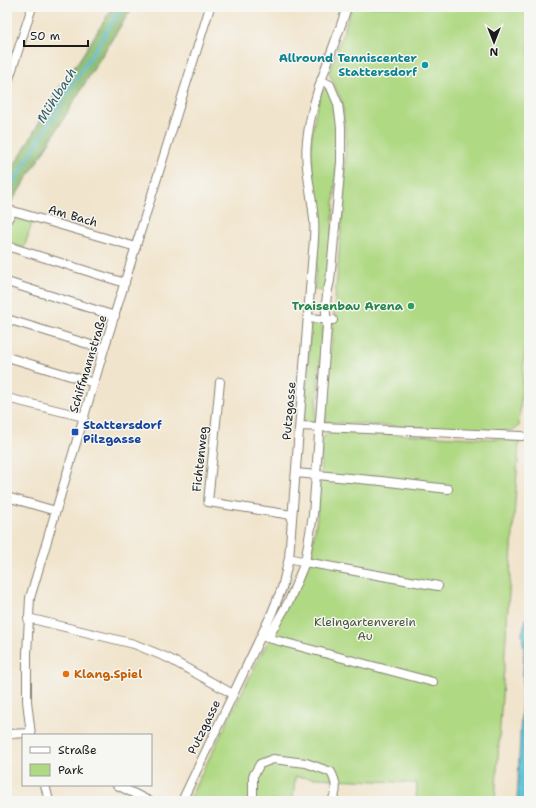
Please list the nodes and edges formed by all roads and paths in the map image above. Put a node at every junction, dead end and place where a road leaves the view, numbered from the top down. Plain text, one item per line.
1 (32, 7) edge
2 (210, 7) edge
3 (347, 7) edge
4 (321, 80) junction
5 (7, 85) edge
6 (10, 210) edge
7 (7, 220) edge
8 (7, 246) edge
9 (136, 247) junction
10 (7, 282) edge
11 (125, 283) junction
12 (115, 316) junction
13 (308, 318) junction
14 (7, 319) edge
15 (330, 320) junction
16 (104, 349) junction
17 (7, 357) edge
18 (220, 382) dead end
19 (94, 383) junction
20 (7, 398) edge
21 (84, 417) junction
22 (300, 426) junction
23 (318, 427) junction
24 (522, 436) dead end
25 (296, 473) junction
26 (315, 474) junction
27 (448, 489) dead end
28 (7, 497) edge
29 (56, 511) junction
30 (292, 515) junction
31 (289, 558) junction
32 (305, 562) junction
33 (438, 586) dead end
34 (28, 618) junction
35 (264, 637) junction
36 (433, 682) dead end
37 (233, 694) junction
38 (7, 734) edge
39 (31, 734) edge
40 (45, 786) edge
41 (119, 786) edge
42 (49, 801) edge
43 (149, 801) edge
44 (182, 801) edge
45 (253, 801) edge
46 (332, 801) edge

1 - 5 street
2 - 9 street, Schiffmannstraße
3 - 4 street, Putzgasse
4 - 13 street, Putzgasse
4 - 15 street
6 - 7 street, Am Bach
6 - 9 street, Am Bach
8 - 11 street
9 - 11 street, Schiffmannstraße
10 - 12 street
11 - 12 street, Schiffmannstraße
12 - 16 street, Schiffmannstraße
13 - 15 street
13 - 22 street, Putzgasse
14 - 16 street
15 - 23 street
16 - 19 street, Schiffmannstraße
17 - 19 street
18 - 30 street, Fichtenweg
19 - 21 street, Schiffmannstraße
20 - 21 street
21 - 29 street, Schiffmannstraße
22 - 23 street
22 - 25 street, Putzgasse
23 - 24 street
23 - 26 street
25 - 26 street
25 - 30 street, Putzgasse
26 - 27 street
26 - 32 street
28 - 29 street
29 - 34 street, Schiffmannstraße
30 - 31 street, Putzgasse
31 - 32 street
31 - 35 street, Putzgasse
32 - 33 street
32 - 35 street
34 - 37 street
34 - 39 street, Schiffmannstraße
35 - 36 street
35 - 37 street, Putzgasse
37 - 44 street, Putzgasse
38 - 39 street
40 - 42 street
41 - 43 street
45 - 46 street

